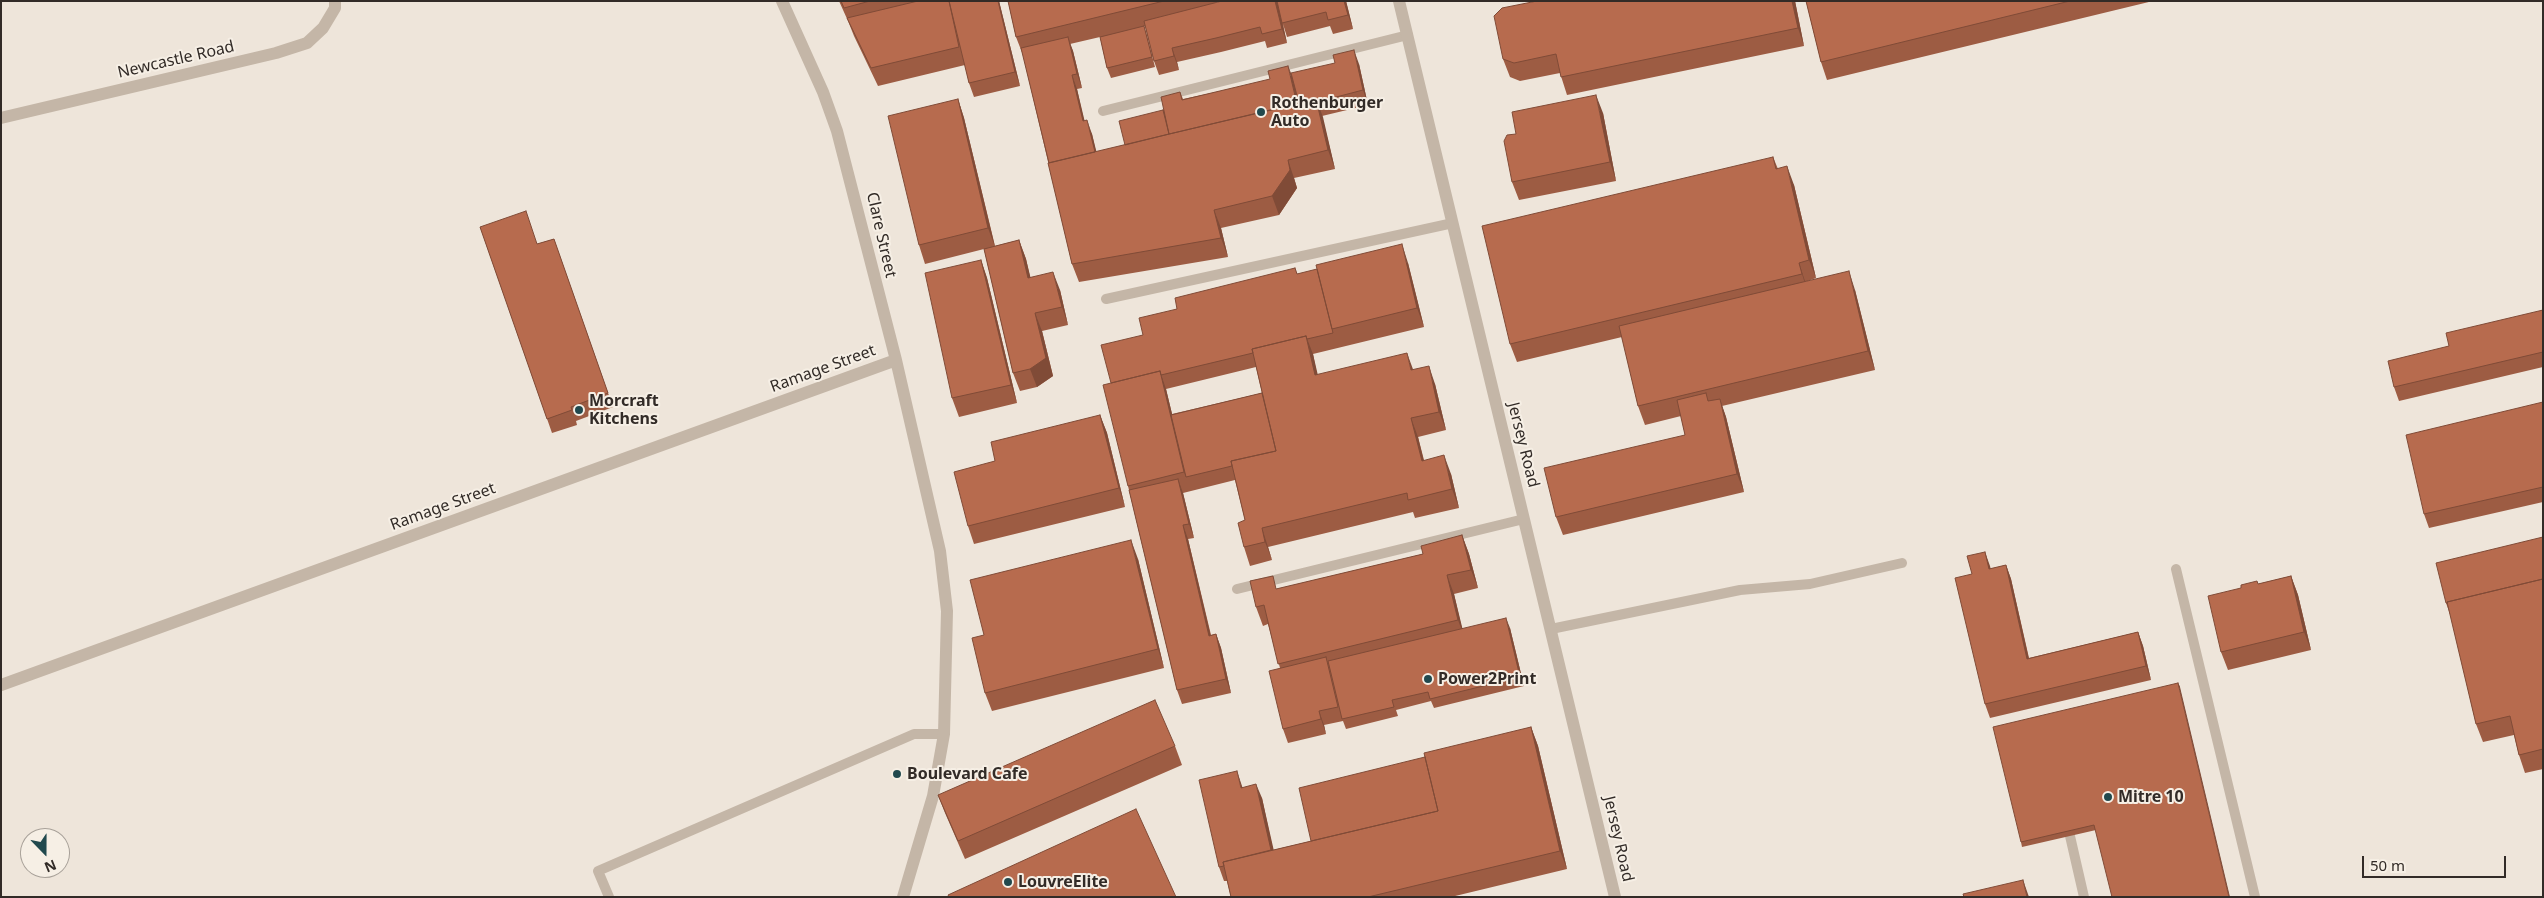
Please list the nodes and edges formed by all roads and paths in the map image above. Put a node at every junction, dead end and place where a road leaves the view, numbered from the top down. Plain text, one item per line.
1 (335, 1) edge
2 (782, 1) edge
3 (1399, 1) edge
4 (1408, 35) junction
5 (1103, 111) dead end
6 (1, 118) edge
7 (1453, 223) junction
8 (1106, 299) dead end
9 (896, 360) junction
10 (1524, 519) junction
11 (1902, 563) dead end
12 (2176, 569) dead end
13 (1237, 588) dead end
14 (1551, 629) junction
15 (1, 685) edge
16 (944, 734) junction
17 (2071, 840) dead end
18 (609, 897) edge
19 (903, 897) edge
20 (1615, 897) edge
21 (2084, 897) edge
22 (2255, 897) edge

1 - 6 street, Newcastle Road
2 - 9 street, Clare Street
3 - 4 street, Jersey Road
4 - 5 lane
4 - 7 street, Jersey Road
7 - 8 lane
7 - 10 street, Jersey Road
9 - 15 street, Ramage Street
9 - 16 street, Clare Street
10 - 13 lane
10 - 14 street, Jersey Road
11 - 14 lane
12 - 22 lane
14 - 20 street, Jersey Road
16 - 18 lane
16 - 19 street, Clare Street
17 - 21 lane

